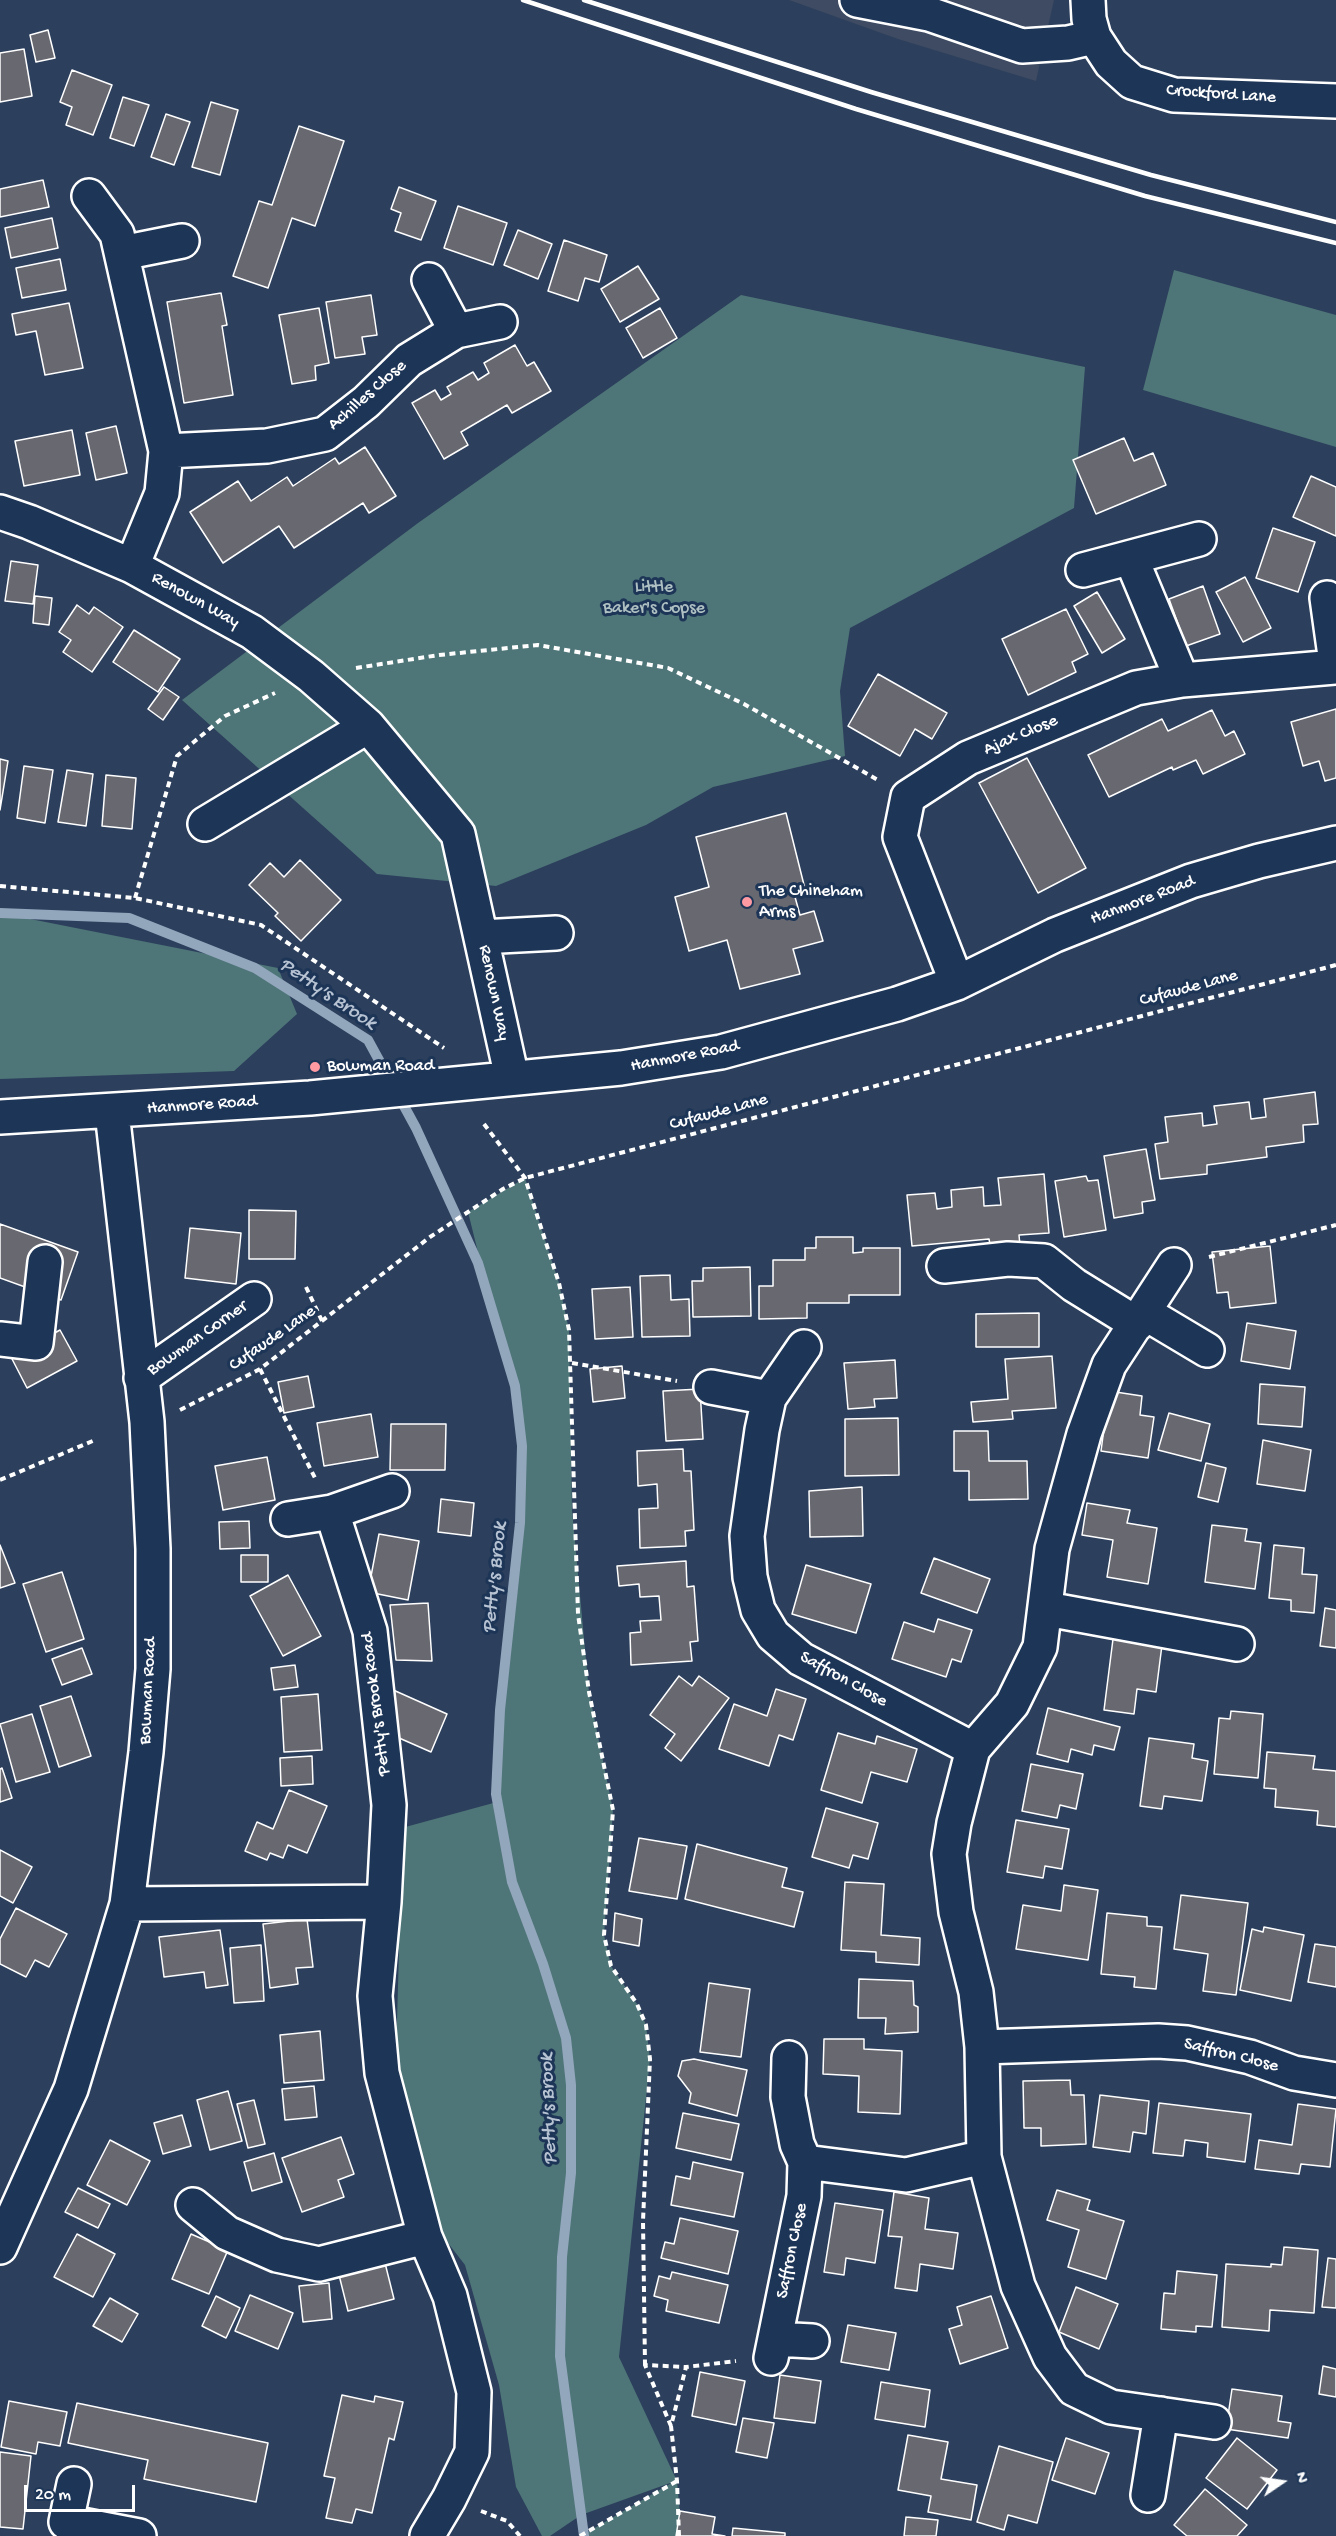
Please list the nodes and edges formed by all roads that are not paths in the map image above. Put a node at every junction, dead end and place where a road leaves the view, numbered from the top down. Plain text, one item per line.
1 (857, 0) edge
2 (1088, 0) edge
3 (932, 7) edge
4 (1094, 37) junction
5 (1336, 101) edge
6 (89, 196) dead end
7 (182, 241) dead end
8 (122, 253) junction
9 (429, 280) dead end
10 (500, 322) dead end
11 (456, 331) junction
12 (165, 451) junction
13 (0, 512) edge
14 (1199, 539) dead end
15 (1131, 558) junction
16 (132, 566) junction
17 (1083, 570) dead end
18 (1328, 598) dead end
19 (1336, 665) edge
20 (1182, 680) junction
21 (368, 726) junction
22 (205, 824) dead end
23 (1336, 843) edge
24 (556, 933) dead end
25 (481, 937) junction
26 (957, 983) junction
27 (512, 1078) junction
28 (112, 1112) junction
29 (0, 1117) edge
30 (45, 1262) dead end
31 (1174, 1265) road end
32 (944, 1266) dead end
33 (254, 1299) dead end
34 (1141, 1318) junction
35 (0, 1339) edge
36 (804, 1347) dead end
37 (1207, 1350) dead end
38 (141, 1378) junction
39 (711, 1387) road end
40 (769, 1398) junction
41 (392, 1491) dead end
42 (332, 1512) junction
43 (288, 1519) dead end
44 (1047, 1609) junction
45 (1237, 1644) dead end
46 (973, 1749) junction
47 (384, 1902) junction
48 (127, 1904) junction
49 (982, 2047) junction
50 (789, 2058) dead end
51 (1336, 2080) edge
52 (984, 2157) junction
53 (805, 2162) junction
54 (193, 2205) dead end
55 (425, 2237) junction
56 (0, 2247) edge
57 (812, 2342) dead end
58 (1161, 2414) junction
59 (1214, 2422) dead end
60 (74, 2484) dead end
61 (1148, 2495) dead end
62 (139, 2536) edge
63 (427, 2536) edge

1 - 3 street
2 - 4 street, Crockford Lane
3 - 4 street
4 - 5 street, Crockford Lane
6 - 8 street
7 - 8 street
8 - 12 street
9 - 11 street
10 - 11 street, Achilles Close
11 - 12 street, Achilles Close
12 - 16 street
13 - 16 street, Renown Way
14 - 15 street
15 - 17 street
15 - 20 street
16 - 21 street, Renown Way
18 - 19 street
19 - 20 street, Ajax Close
20 - 26 street, Ajax Close
21 - 22 street
21 - 25 street, Renown Way
23 - 26 street, Hanmore Road
24 - 25 street
25 - 27 street, Renown Way
26 - 27 street, Hanmore Road
27 - 28 street, Hanmore Road
28 - 29 street, Hanmore Road
28 - 38 street, Bowman Road
30 - 35 street
31 - 34 street
32 - 34 street
33 - 38 street, Bowman Corner
34 - 37 street
34 - 44 street
36 - 40 street, Saffron Close
38 - 48 street, Bowman Road
39 - 40 street
40 - 46 street, Saffron Close
41 - 42 street
42 - 43 street
42 - 47 street, Petty's Brook Road
44 - 45 street
44 - 46 street
46 - 49 street
47 - 48 street
47 - 55 street, Petty's Brook Road
48 - 56 street, Bowman Road
49 - 51 street, Saffron Close
49 - 52 street
50 - 53 street, Saffron Close
52 - 53 street
52 - 58 street
53 - 57 street, Saffron Close
54 - 55 street
55 - 63 street, Petty's Brook Road
58 - 59 street
58 - 61 street
60 - 62 street

